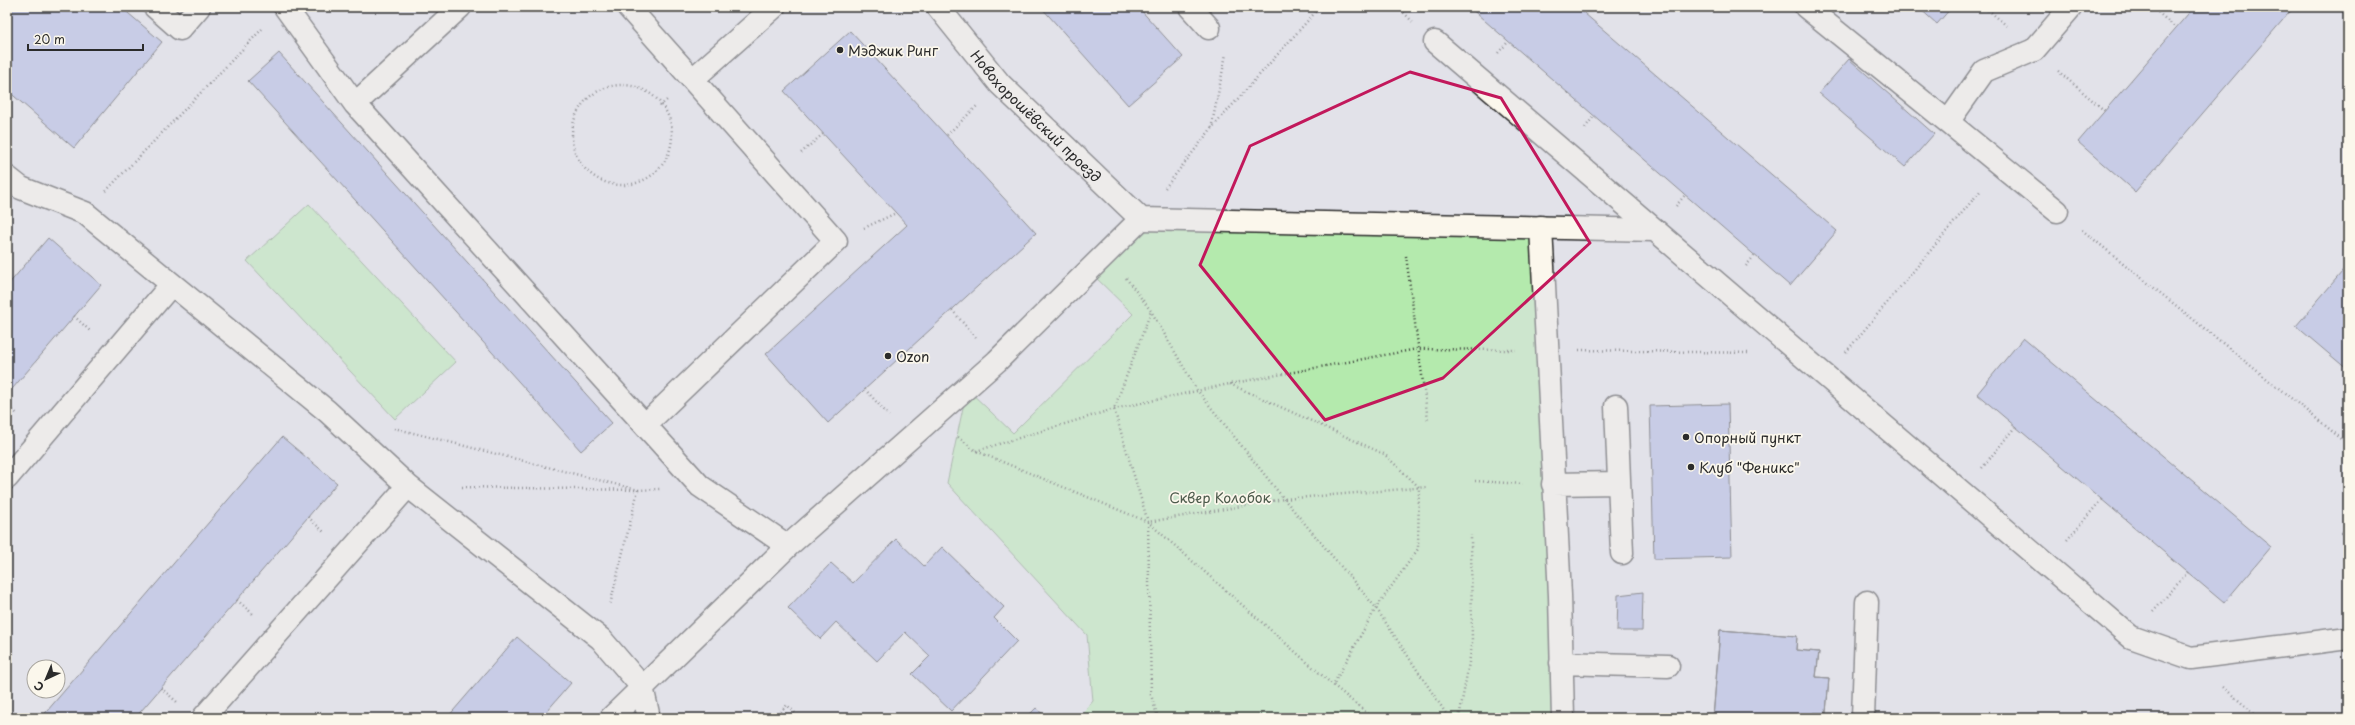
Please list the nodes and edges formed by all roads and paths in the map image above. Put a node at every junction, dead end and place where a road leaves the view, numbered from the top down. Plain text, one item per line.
1 (155, 7) edge
2 (199, 7) edge
3 (285, 7) edge
4 (460, 7) edge
5 (628, 7) edge
6 (774, 7) edge
7 (938, 7) edge
8 (1149, 7) edge
9 (1190, 7) edge
10 (1238, 7) edge
11 (1320, 7) edge
12 (1806, 7) edge
13 (2071, 7) edge
14 (2152, 7) edge
15 (1143, 12) dead end
16 (1234, 18) dead end
17 (267, 24) dead end
18 (1209, 28) dead end
19 (2176, 28) dead end
20 (1435, 42) dead end
21 (1228, 48) dead end
22 (693, 79) junction
23 (1000, 84) junction
24 (355, 104) junction
25 (1948, 122) junction
26 (1211, 129) junction
27 (947, 135) dead end
28 (572, 138) joint
29 (2001, 165) junction
30 (7, 177) edge
31 (2057, 211) joint
32 (85, 213) junction
33 (1141, 219) junction
34 (1541, 227) junction
35 (1655, 230) junction
36 (1406, 255) dead end
37 (1104, 256) junction
38 (171, 285) junction
39 (1151, 311) junction
40 (1417, 349) junction
41 (1547, 349) junction
42 (1799, 354) junction
43 (1826, 376) junction
44 (1229, 384) junction
45 (1197, 390) junction
46 (1616, 406) dead end
47 (1114, 409) junction
48 (934, 419) junction
49 (1428, 420) dead end
50 (645, 425) junction
51 (388, 427) dead end
52 (2016, 427) dead end
53 (2348, 444) edge
54 (976, 451) junction
55 (7, 478) edge
56 (1475, 481) dead end
57 (1619, 483) junction
58 (1553, 484) junction
59 (408, 486) junction
60 (700, 486) junction
61 (455, 487) dead end
62 (1419, 487) junction
63 (1427, 487) dead end
64 (638, 490) junction
65 (1962, 492) junction
66 (1284, 499) junction
67 (2102, 500) dead end
68 (1148, 522) junction
69 (1471, 534) dead end
70 (788, 546) junction
71 (1622, 553) dead end
72 (2046, 565) junction
73 (2188, 572) dead end
74 (1867, 602) dead end
75 (1376, 608) junction
76 (2131, 637) junction
77 (2348, 638) edge
78 (601, 639) junction
79 (2191, 658) junction
80 (1561, 663) junction
81 (1668, 666) dead end
82 (1333, 685) junction
83 (642, 687) junction
84 (204, 718) edge
85 (611, 718) edge
86 (649, 718) edge
87 (775, 718) edge
88 (800, 718) edge
89 (1158, 718) edge
90 (1373, 718) edge
91 (1449, 718) edge
92 (1459, 718) edge
93 (1564, 718) edge
94 (1863, 718) edge
95 (2259, 718) edge

1 - 2 street
3 - 24 street
4 - 24 street
5 - 22 street
6 - 22 street
7 - 23 street, Новохорошёвский проезд
8 - 15 path
9 - 18 street
10 - 16 path
11 - 26 path
12 - 25 street
13 - 25 street
14 - 19 path
17 - 32 path
20 - 35 street
21 - 26 path
22 - 50 street
23 - 27 path
23 - 33 street, Новохорошёвский проезд
24 - 50 street
25 - 29 street
26 - 33 path
28 - 28 path
29 - 31 street
29 - 43 path
30 - 32 street
31 - 53 path
32 - 38 street
33 - 34 street
33 - 37 street
34 - 35 street
34 - 41 street
35 - 42 street
36 - 40 path
37 - 39 path
37 - 48 street
38 - 55 street
38 - 59 street
39 - 45 path
39 - 47 path
40 - 41 path
40 - 44 path
40 - 49 path
41 - 42 path
41 - 58 street
42 - 43 street
43 - 65 street
44 - 45 path
44 - 62 path
45 - 47 path
45 - 66 path
46 - 57 street
47 - 54 path
47 - 68 path
48 - 54 path
48 - 70 street
50 - 60 street
51 - 64 path
52 - 65 path
54 - 68 path
56 - 58 path
57 - 58 street
57 - 71 street
58 - 80 street
59 - 78 street
59 - 84 street
60 - 64 path
60 - 70 street
61 - 64 path
62 - 63 path
62 - 66 path
62 - 75 path
64 - 78 path
65 - 72 street
66 - 68 path
66 - 75 path
67 - 72 path
68 - 82 path
68 - 89 path
69 - 92 path
70 - 83 street
72 - 76 street
73 - 76 path
74 - 94 street
75 - 82 path
75 - 91 path
76 - 79 street
77 - 79 street
78 - 83 street
79 - 95 path
80 - 81 street
80 - 93 street
82 - 90 path
83 - 85 street
83 - 86 street
87 - 88 path

